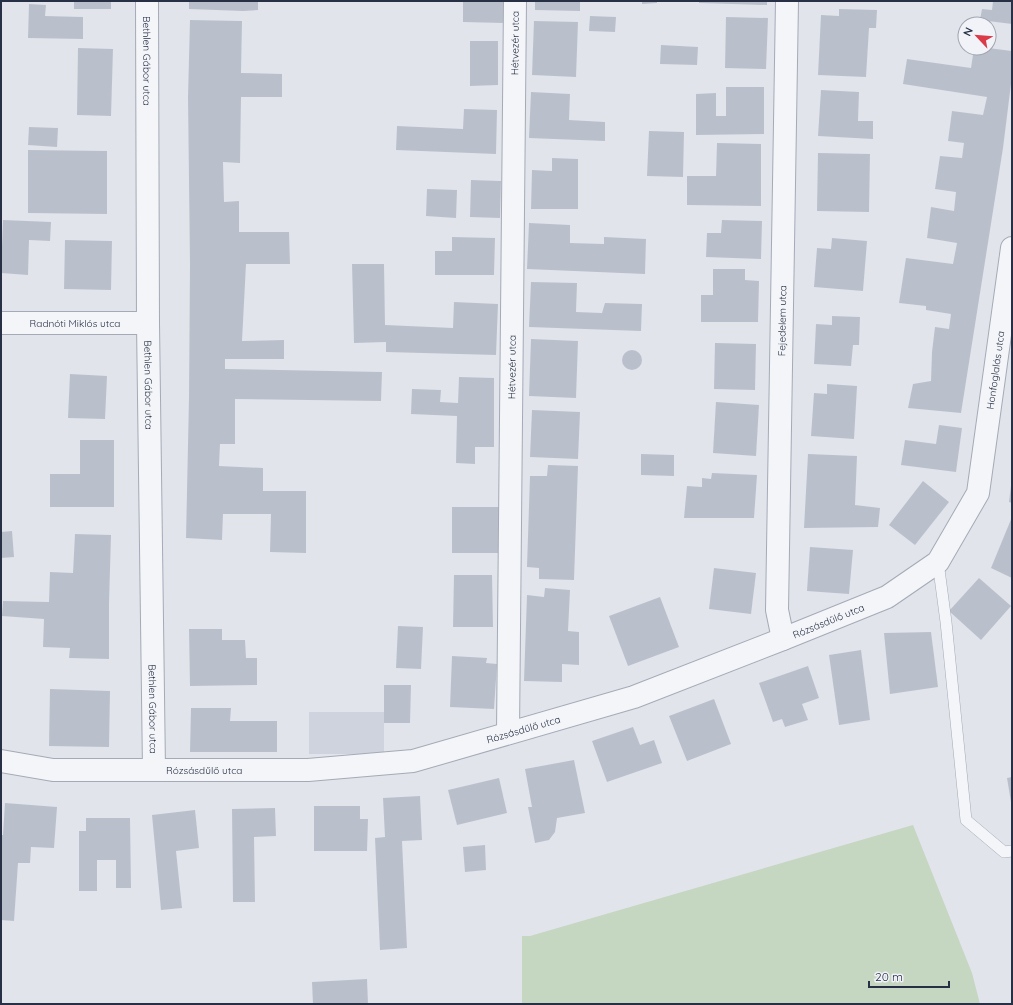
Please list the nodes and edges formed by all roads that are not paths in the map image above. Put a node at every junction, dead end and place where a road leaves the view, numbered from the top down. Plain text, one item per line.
1 (147, 1) edge
2 (516, 1) edge
3 (787, 1) edge
4 (1012, 248) edge
5 (1, 323) edge
6 (148, 323) junction
7 (978, 493) joint
8 (938, 562) junction
9 (783, 639) junction
10 (508, 733) junction
11 (1, 761) edge
12 (154, 770) junction
13 (1012, 851) edge

1 - 6 street, Bethlen Gábor utca
2 - 10 street, Hétvezér utca
3 - 9 street, Fejedelem utca
4 - 7 street, Honfoglalás utca
5 - 6 street, Radnóti Miklós utca
6 - 12 street, Bethlen Gábor utca
7 - 8 street, Rózsásdűlő utca
8 - 9 street, Rózsásdűlő utca
8 - 13 lane
9 - 10 street, Rózsásdűlő utca
10 - 12 street, Rózsásdűlő utca
11 - 12 street, Rózsásdűlő utca

